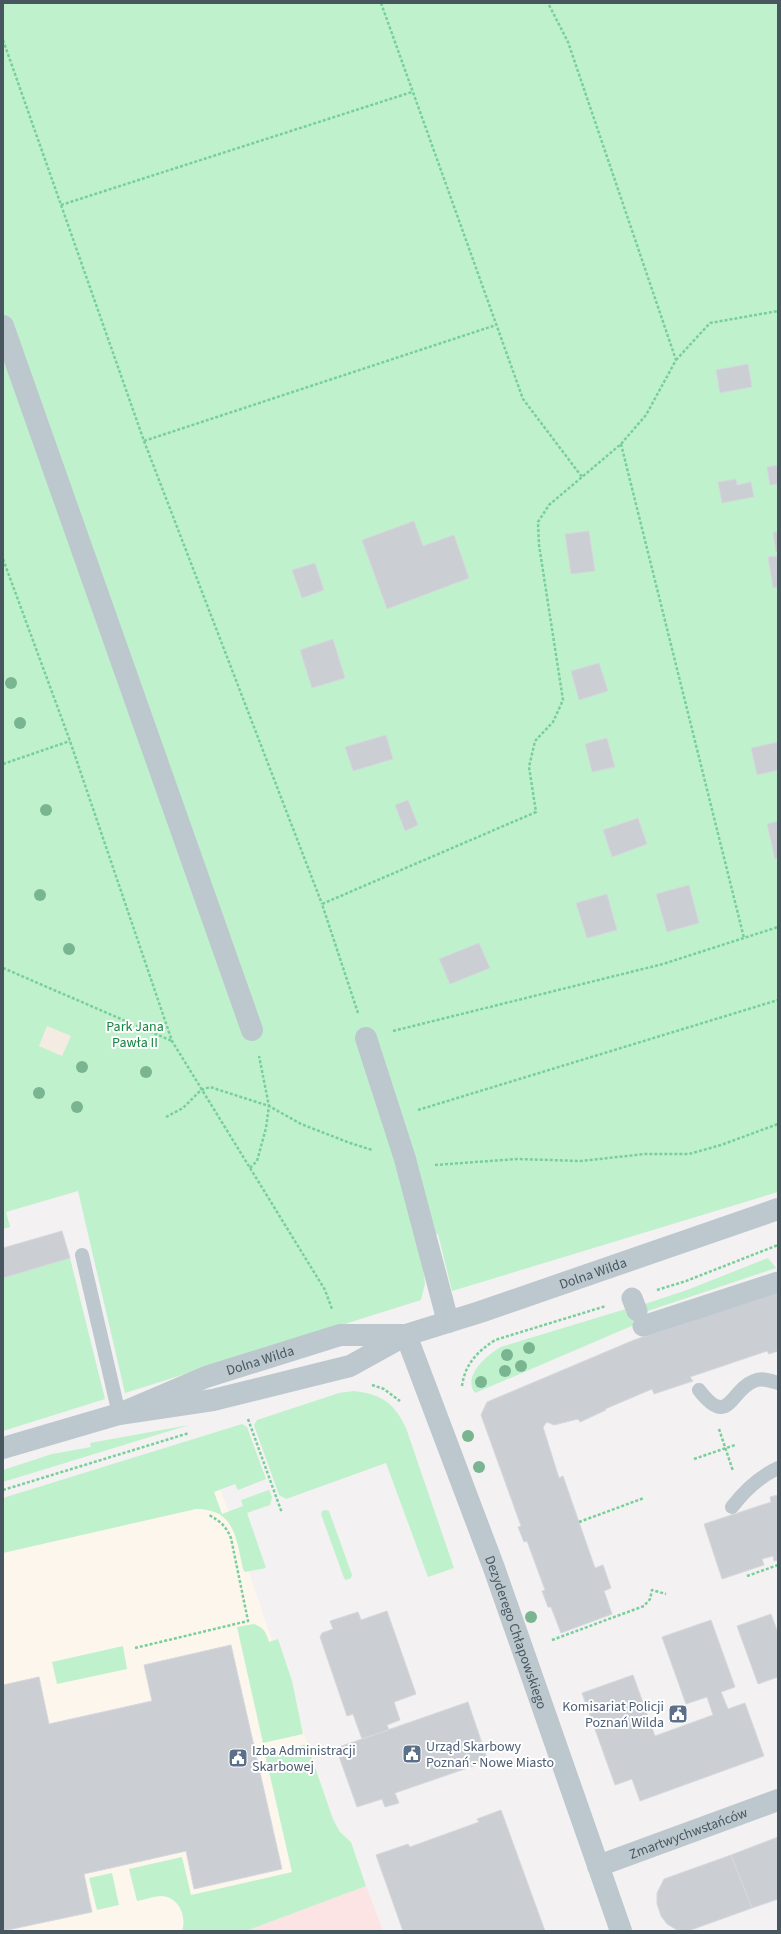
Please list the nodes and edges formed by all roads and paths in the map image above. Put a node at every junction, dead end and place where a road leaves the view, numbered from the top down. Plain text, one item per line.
1 (381, 3) edge
2 (548, 3) edge
3 (3, 40) edge
4 (412, 92) junction
5 (62, 205) junction
6 (778, 311) edge
7 (496, 325) junction
8 (3, 326) edge
9 (676, 360) junction
10 (144, 441) junction
11 (622, 444) junction
12 (582, 477) junction
13 (3, 559) edge
14 (70, 741) junction
15 (3, 764) edge
16 (322, 904) junction
17 (778, 927) edge
18 (744, 938) junction
19 (3, 968) edge
20 (778, 1000) edge
21 (252, 1030) joint
22 (366, 1038) junction
23 (172, 1041) junction
24 (201, 1090) junction
25 (269, 1106) junction
26 (166, 1117) dead end
27 (393, 1117) junction
28 (778, 1124) edge
29 (406, 1158) junction
30 (250, 1168) junction
31 (778, 1209) edge
32 (82, 1255) dead end
33 (778, 1282) edge
34 (333, 1312) dead end
35 (637, 1312) dead end
36 (448, 1322) junction
37 (406, 1335) junction
38 (778, 1383) edge
39 (699, 1390) dead end
40 (709, 1402) junction
41 (119, 1414) junction
42 (247, 1415) dead end
43 (735, 1445) dead end
44 (3, 1448) edge
45 (725, 1448) junction
46 (694, 1459) dead end
47 (778, 1468) edge
48 (742, 1494) junction
49 (644, 1498) dead end
50 (732, 1507) dead end
51 (282, 1513) dead end
52 (209, 1515) dead end
53 (579, 1522) dead end
54 (778, 1565) edge
55 (747, 1576) dead end
56 (666, 1594) dead end
57 (552, 1640) dead end
58 (134, 1648) dead end
59 (778, 1800) edge
60 (598, 1866) junction
61 (621, 1931) edge

1 - 4 path
2 - 9 path
3 - 5 path
4 - 5 path
4 - 7 path
5 - 10 path
6 - 9 path
7 - 10 path
7 - 12 path
8 - 21 street
9 - 11 path
10 - 16 path
11 - 12 path
11 - 18 path
12 - 16 path
13 - 14 path
14 - 15 path
14 - 23 path
16 - 22 path
17 - 18 path
18 - 22 path
19 - 23 path
20 - 27 path
21 - 25 path
22 - 27 street
23 - 24 path
24 - 25 path
24 - 26 path
24 - 30 path
25 - 29 path
25 - 30 path
27 - 29 street
28 - 29 path
29 - 36 street
30 - 34 path
31 - 36 street, Dolna Wilda
32 - 41 lane
33 - 35 street
36 - 37 street, Dolna Wilda
37 - 41 street, Dolna Wilda
37 - 41 street, Dolna Wilda
37 - 60 street, Dezyderego Chłapowskiego
38 - 40 lane
39 - 40 lane
40 - 45 path
41 - 44 street, Dolna Wilda
42 - 51 path
43 - 45 path
45 - 46 path
45 - 48 path
47 - 48 lane
48 - 50 lane
49 - 53 path
52 - 58 path
54 - 55 path
56 - 57 path
59 - 60 street, Zmartwychwstańców
60 - 61 street, Dezyderego Chłapowskiego

